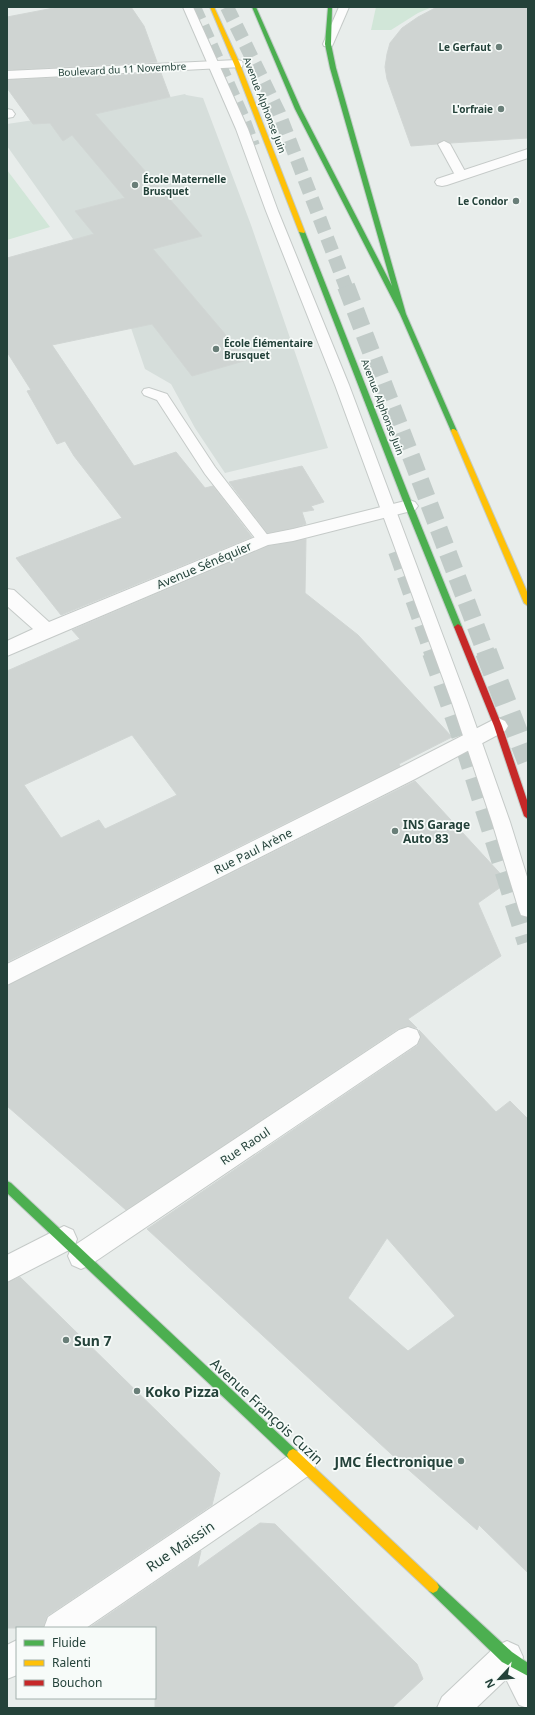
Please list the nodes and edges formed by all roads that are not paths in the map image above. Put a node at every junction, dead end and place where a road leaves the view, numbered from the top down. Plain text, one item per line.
1 (188, 7) edge
2 (212, 7) edge
3 (254, 7) edge
4 (330, 7) edge
5 (344, 7) edge
6 (328, 44) junction
7 (237, 64) junction
8 (214, 65) junction
9 (7, 75) edge
10 (444, 144) dead end
11 (528, 153) edge
12 (461, 175) junction
13 (442, 182) dead end
14 (403, 314) junction
15 (149, 392) dead end
16 (409, 506) junction
17 (388, 511) junction
18 (264, 540) junction
19 (7, 595) edge
20 (528, 603) edge
21 (47, 630) junction
22 (7, 649) edge
23 (498, 726) junction
24 (471, 739) junction
25 (528, 816) edge
26 (528, 910) edge
27 (7, 975) edge
28 (408, 1036) dead end
29 (7, 1186) edge
30 (72, 1248) junction
31 (7, 1269) edge
32 (301, 1464) junction
33 (60, 1627) edge
34 (16, 1657) edge
35 (7, 1663) edge
36 (518, 1663) edge
37 (528, 1686) edge
38 (528, 1696) edge
39 (453, 1708) edge

1 - 8 lane
2 - 7 main road, Avenue Alphonse Juin
3 - 14 main road
4 - 6 main road
5 - 6 lane
6 - 14 main road
7 - 8 street, Boulevard du 11 Novembre
7 - 16 main road, Avenue Alphonse Juin
8 - 9 street, Boulevard du 11 Novembre
8 - 17 lane
10 - 12 lane
11 - 12 street
12 - 13 street
14 - 20 main road
15 - 18 lane
16 - 17 street, Avenue Sénéquier
16 - 23 main road, Avenue Alphonse Juin
17 - 18 street, Avenue Sénéquier
17 - 24 lane
18 - 21 street, Avenue Sénéquier
19 - 21 street
21 - 22 street, Avenue Sénéquier
23 - 24 street, Rue Paul Arène
23 - 25 main road, Avenue Alphonse Juin
24 - 26 lane
24 - 27 street, Rue Paul Arène
28 - 30 street, Rue Raoul
29 - 30 main road, Avenue François Cuzin
30 - 31 street, Rue Raoul
30 - 32 main road, Avenue François Cuzin
32 - 33 street, Rue Maissin
32 - 36 main road, Avenue François Cuzin
34 - 35 street
36 - 37 main road, Avenue François Cuzin
36 - 38 lane
36 - 39 street

